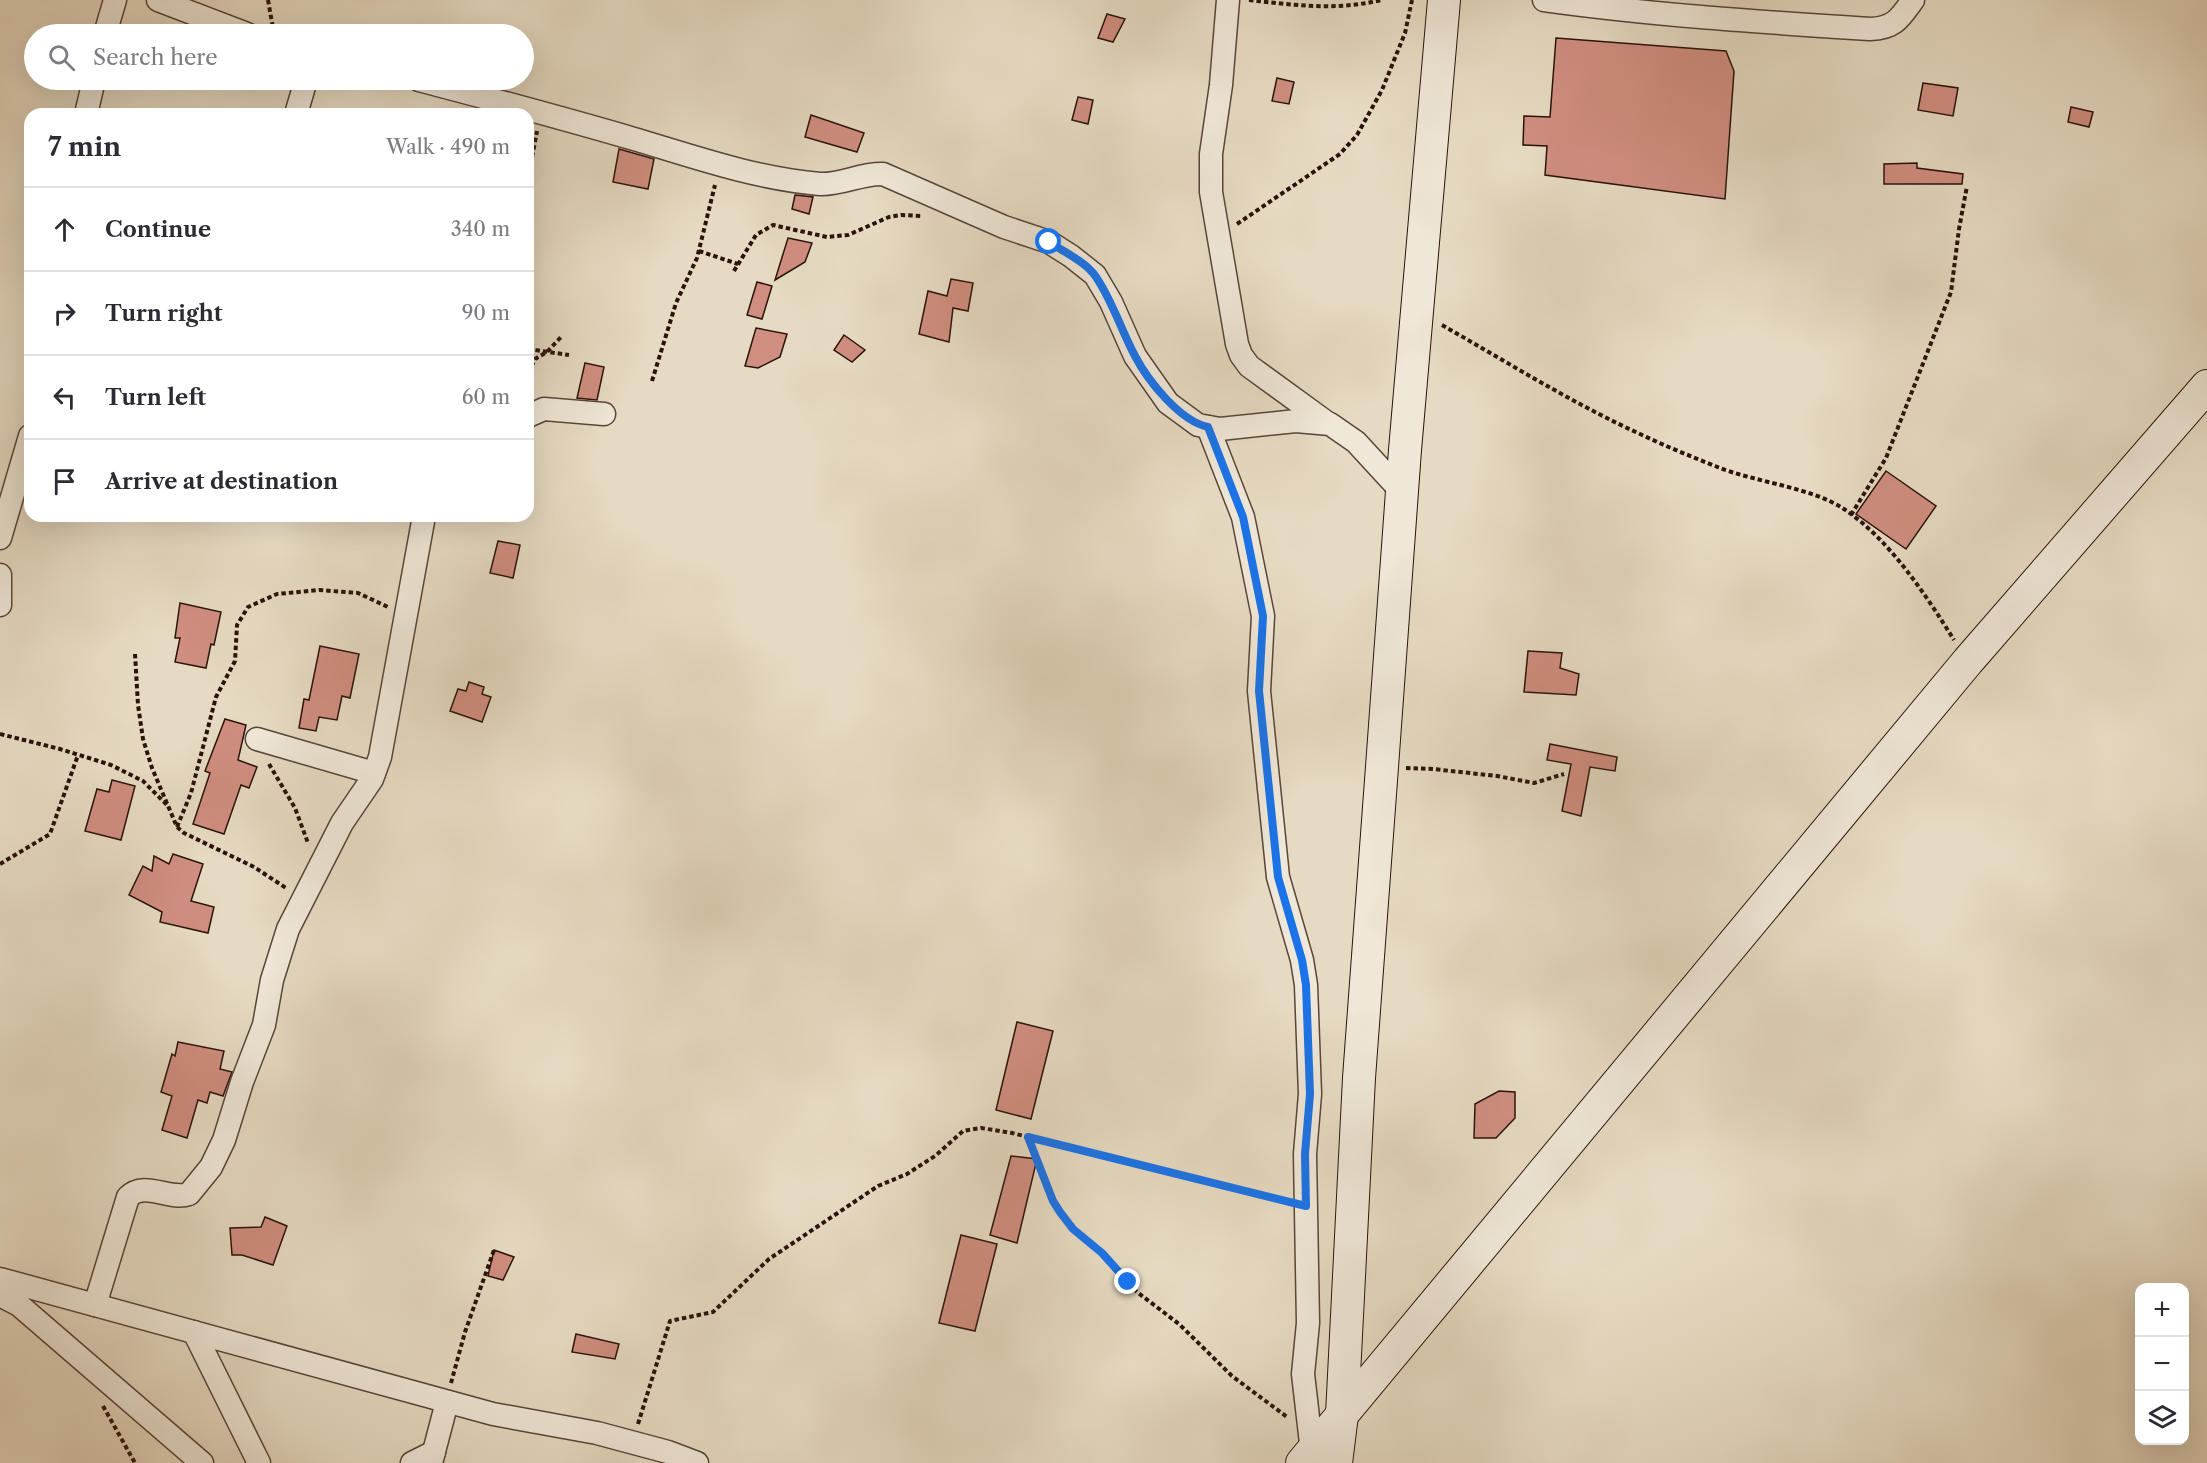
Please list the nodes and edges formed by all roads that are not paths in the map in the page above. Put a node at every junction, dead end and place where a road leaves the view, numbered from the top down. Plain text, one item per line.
1 (115, 0) edge
2 (158, 0) edge
3 (1228, 0) edge
4 (1444, 0) edge
5 (1544, 0) edge
6 (1913, 0) edge
7 (108, 24) edge
8 (222, 24) edge
9 (92, 90) edge
10 (303, 90) edge
11 (456, 90) edge
12 (87, 108) edge
13 (298, 108) edge
14 (522, 108) edge
15 (534, 111) edge
16 (2207, 386) edge
17 (534, 413) edge
18 (604, 414) dead end
19 (1330, 424) junction
20 (1208, 427) junction
21 (24, 456) edge
22 (1402, 492) junction
23 (423, 522) edge
24 (0, 538) edge
25 (0, 575) edge
26 (0, 605) edge
27 (257, 739) road end
28 (374, 773) junction
29 (0, 1279) edge
30 (0, 1295) edge
31 (95, 1305) junction
32 (194, 1332) junction
33 (447, 1402) junction
34 (1342, 1415) junction
35 (1315, 1452) edge
36 (433, 1458) edge
37 (202, 1463) edge
38 (259, 1463) edge
39 (412, 1463) edge
40 (697, 1463) edge

1 - 7 street
2 - 8 street
3 - 19 street
4 - 22 street
5 - 6 street
9 - 12 street
10 - 13 street
11 - 14 street
15 - 20 street
16 - 34 street
17 - 18 street
19 - 20 street
19 - 22 street
20 - 35 street
21 - 24 street
22 - 34 street
23 - 28 street
25 - 26 street
27 - 28 street
28 - 31 street
29 - 31 street
30 - 37 street
31 - 32 street
32 - 33 street
32 - 38 street
33 - 36 street
33 - 40 street
34 - 35 street
36 - 39 street

